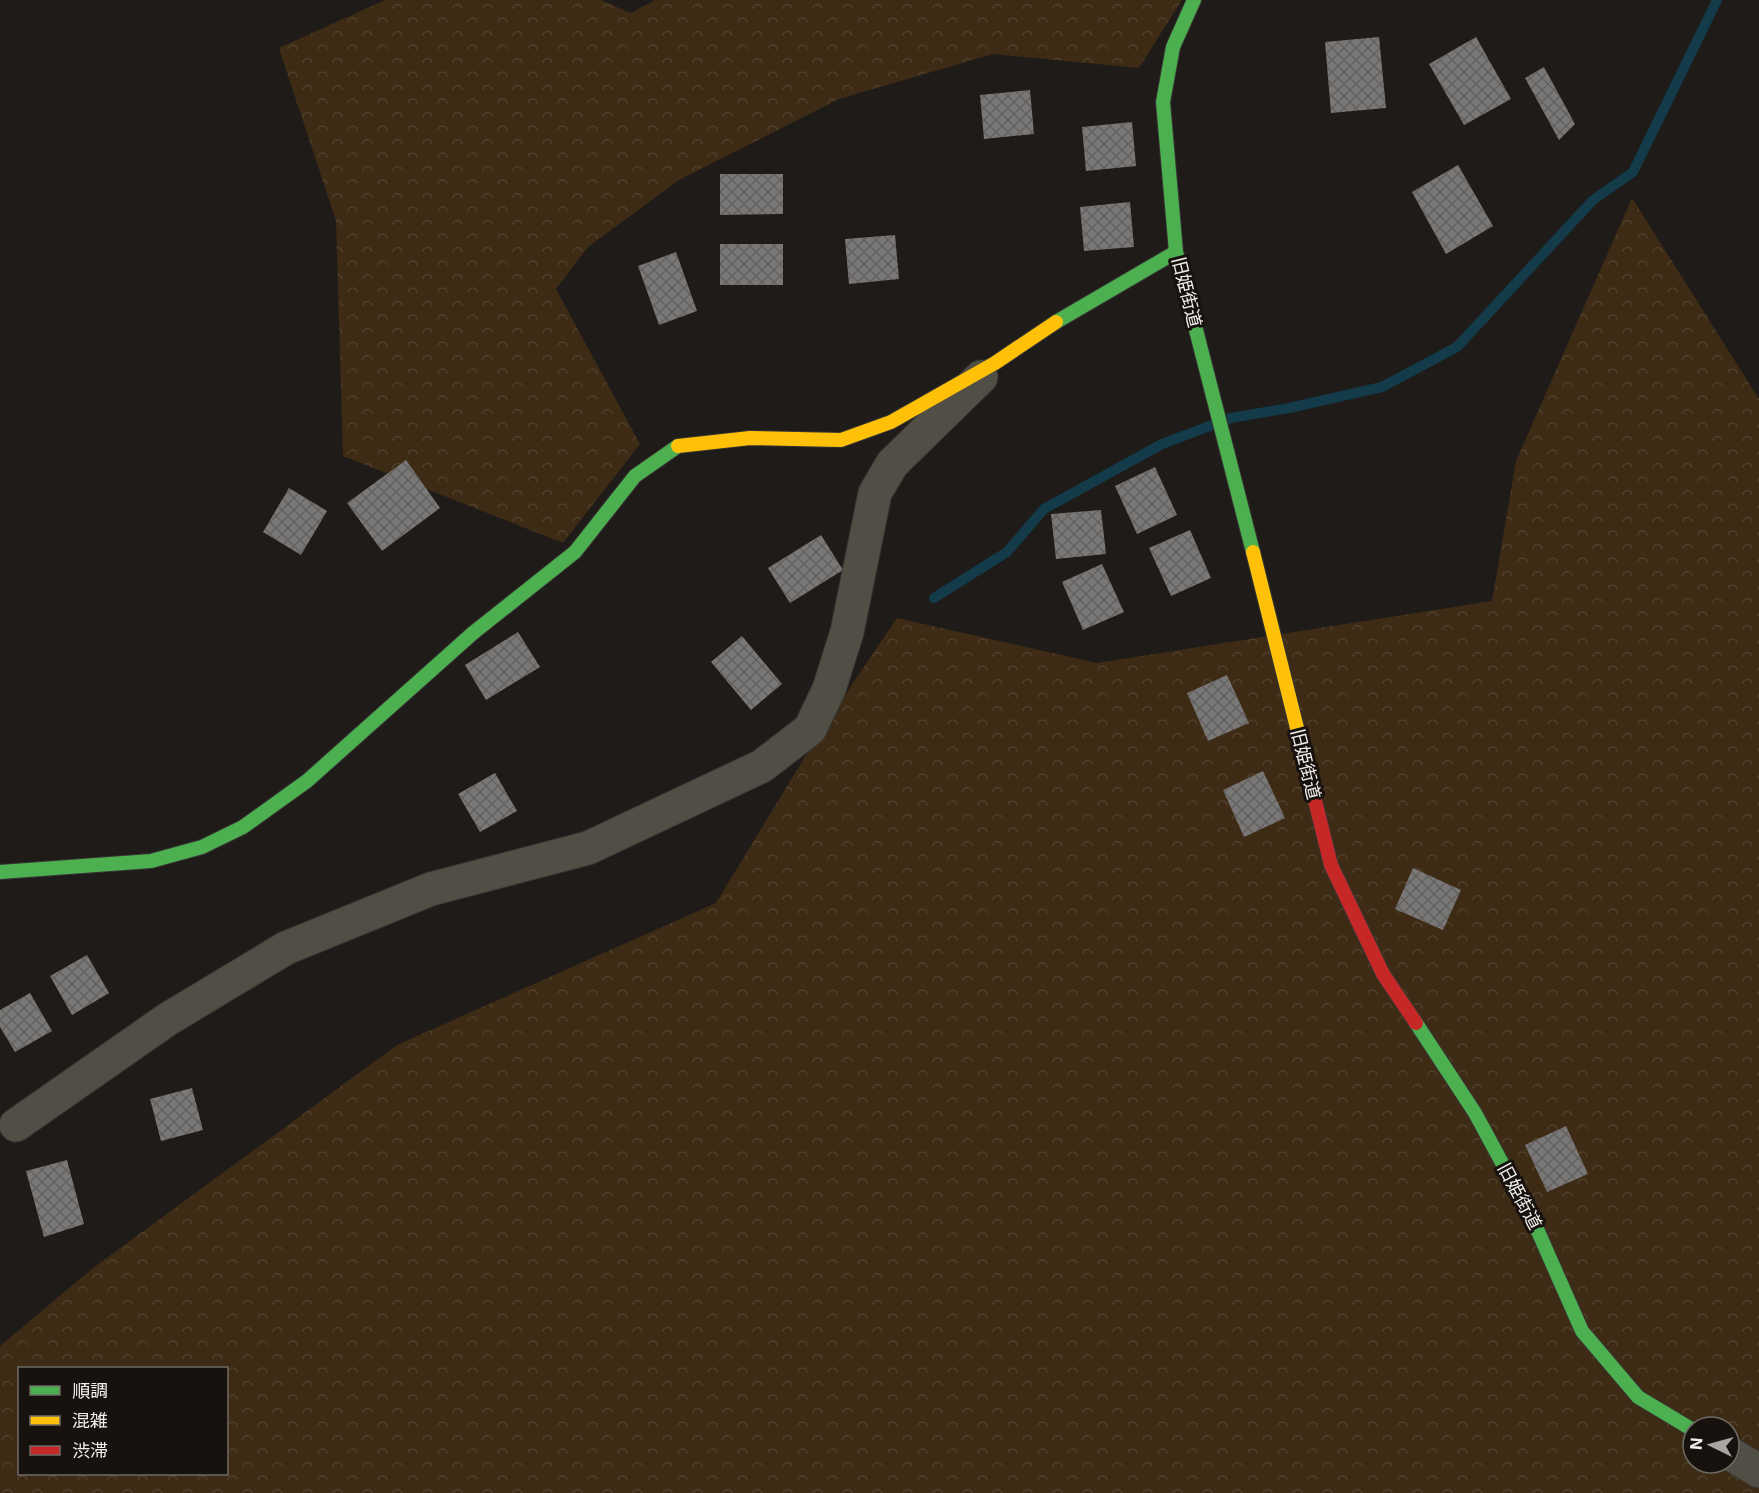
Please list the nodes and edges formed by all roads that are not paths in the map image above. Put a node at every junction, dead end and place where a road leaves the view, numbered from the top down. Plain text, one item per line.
1 (1194, 0) edge
2 (1176, 252) junction
3 (995, 363) junction
4 (0, 872) edge
5 (16, 1125) dead end
6 (1681, 1423) edge
7 (1741, 1460) edge
8 (1759, 1471) edge

1 - 2 street, 旧姫街道
2 - 3 street
2 - 6 street, 旧姫街道
3 - 4 street
3 - 5 street
7 - 8 street

